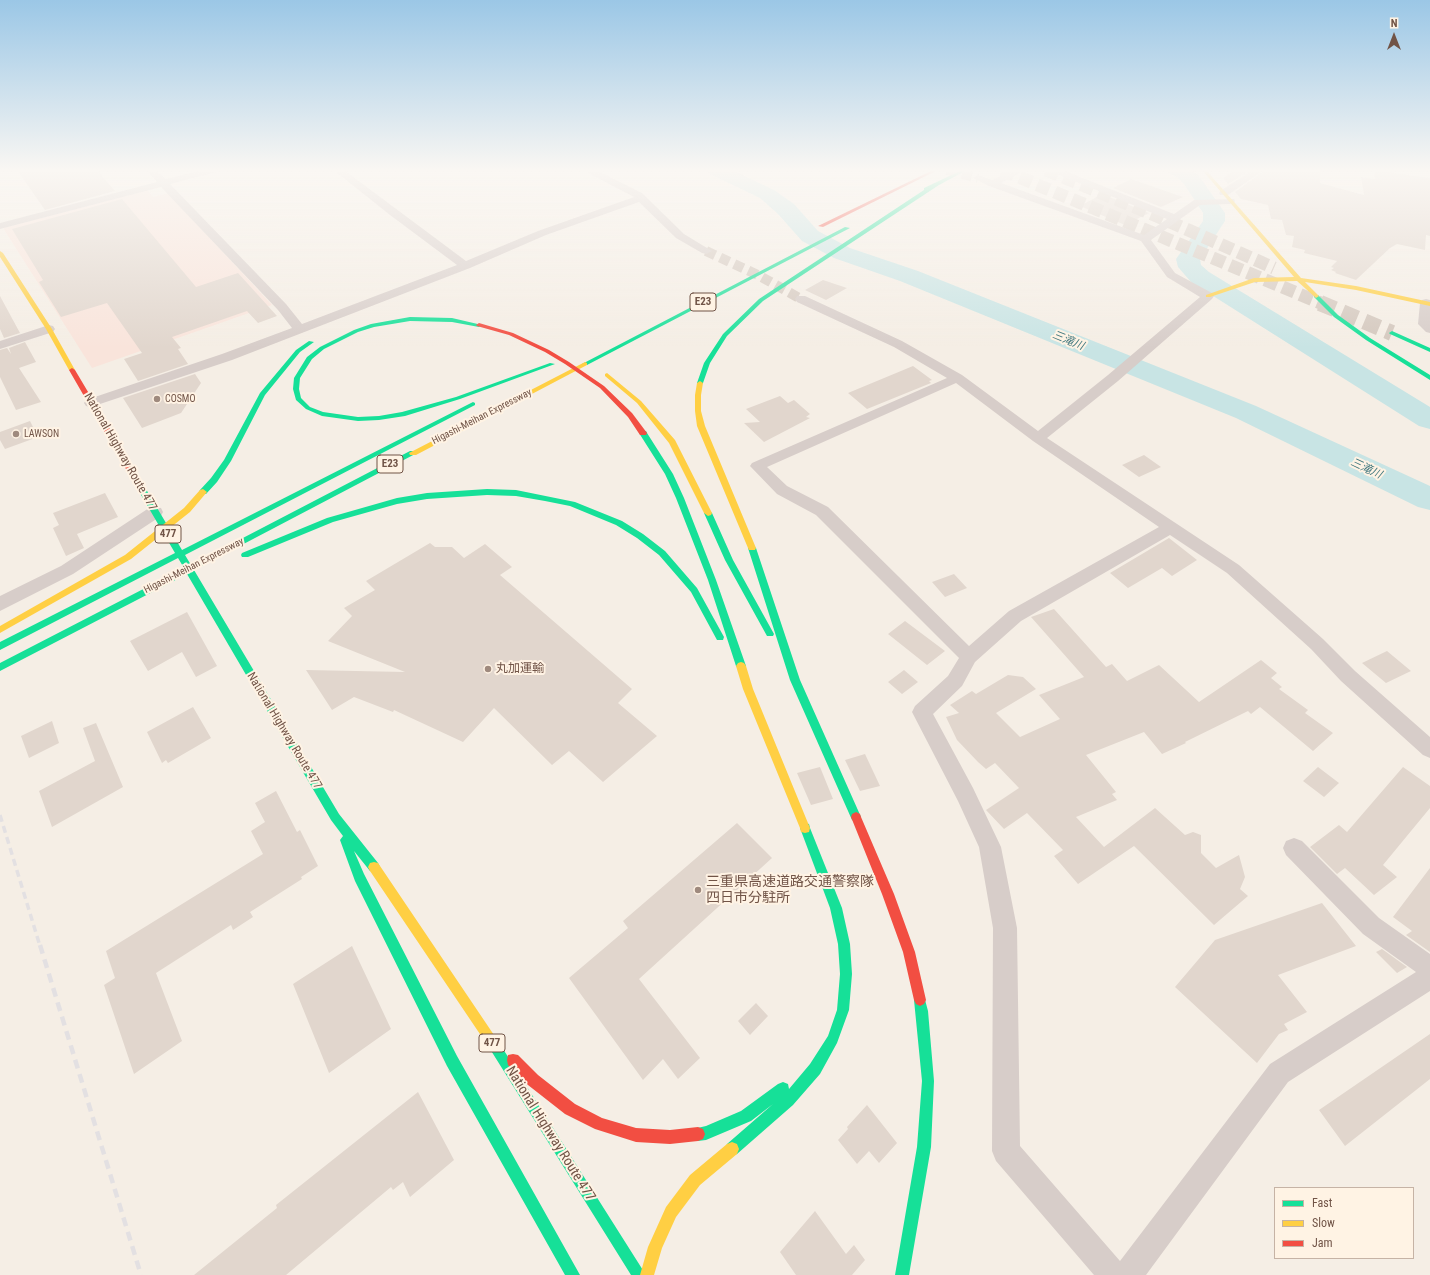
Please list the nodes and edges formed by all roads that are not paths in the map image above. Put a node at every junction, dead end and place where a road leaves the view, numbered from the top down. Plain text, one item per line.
1 (208, 230) edge
2 (416, 230) edge
3 (552, 230) edge
4 (673, 230) edge
5 (815, 230) edge
6 (845, 230) edge
7 (867, 230) edge
8 (1119, 230) edge
9 (1159, 230) edge
10 (1253, 230) edge
11 (810, 232) dead end
12 (1145, 239) junction
13 (706, 251) tunnel mouth
14 (0, 253) edge
15 (466, 266) junction
16 (1299, 279) junction
17 (1211, 294) junction
18 (801, 299) tunnel mouth
19 (1428, 304) edge
20 (419, 310) dead end
21 (350, 324) dead end
22 (49, 329) junction
23 (299, 329) junction
24 (1392, 333) tunnel mouth
25 (1428, 334) edge
26 (320, 337) dead end
27 (0, 345) edge
28 (1430, 350) edge
29 (570, 354) dead end
30 (580, 356) dead end
31 (552, 364) junction
32 (957, 378) junction
33 (1430, 378) edge
34 (91, 403) junction
35 (1038, 438) junction
36 (155, 512) junction
37 (1171, 527) junction
38 (237, 558) dead end
39 (203, 574) dead end
40 (184, 583) dead end
41 (170, 589) dead end
42 (0, 604) edge
43 (0, 630) edge
44 (1, 645) edge
45 (969, 657) junction
46 (4, 665) edge
47 (795, 680) junction
48 (748, 689) junction
49 (1430, 749) edge
50 (335, 817) junction
51 (1294, 848) dead end
52 (1430, 968) edge
53 (1430, 977) edge
54 (487, 1034) junction
55 (833, 1039) junction
56 (573, 1275) edge
57 (639, 1275) edge
58 (648, 1275) edge
59 (902, 1275) edge
60 (1113, 1275) edge
61 (1128, 1275) edge

1 - 23 street
2 - 15 street
3 - 15 street
4 - 13 street
5 - 11 main road
6 - 46 main road, Higashi-Meihan Expressway / E23
7 - 47 main road
8 - 12 street
9 - 12 street
10 - 16 main road
12 - 17 street
14 - 22 main road, National Highway Route 477 / 477
15 - 23 street
16 - 17 main road
16 - 19 main road
16 - 33 main road
17 - 35 street
18 - 32 street
19 - 25 street
20 - 21 main road
22 - 27 street
22 - 34 main road, National Highway Route 477 / 477
23 - 34 street
24 - 28 main road
26 - 43 main road
29 - 31 main road, Higashi-Meihan Expressway
30 - 47 main road
31 - 44 main road, Higashi-Meihan Expressway / E23
31 - 48 main road
32 - 35 street
32 - 45 street
34 - 36 main road, National Highway Route 477 / 477
35 - 37 street
36 - 42 street
36 - 50 main road, National Highway Route 477 / 477
37 - 45 street
37 - 49 street
38 - 48 main road
39 - 40 main road
41 - 46 main road
45 - 60 street
47 - 59 main road
48 - 55 main road
50 - 54 main road, National Highway Route 477 / 477
50 - 56 main road, National Highway Route 477 / 477
51 - 52 street
53 - 61 street
54 - 55 main road
54 - 57 main road, National Highway Route 477 / 477
55 - 58 main road

